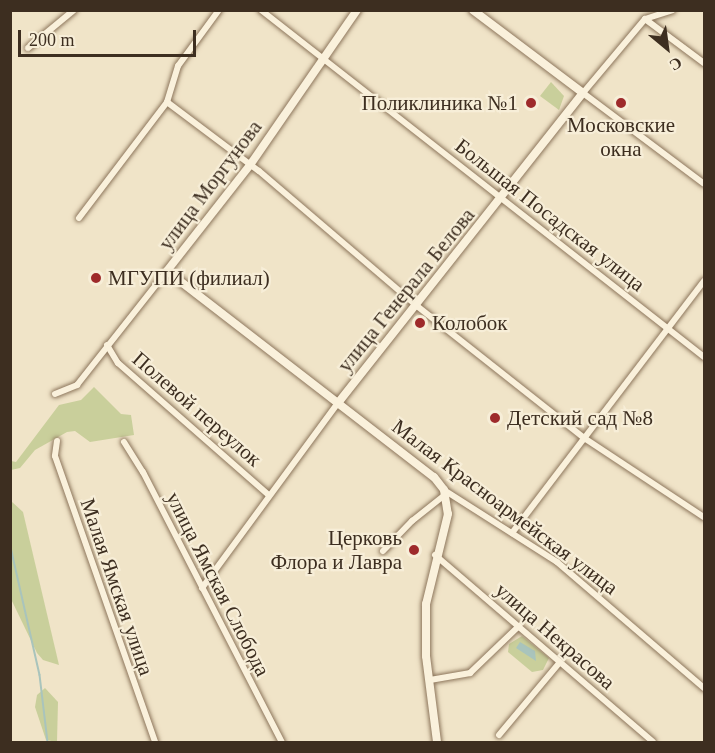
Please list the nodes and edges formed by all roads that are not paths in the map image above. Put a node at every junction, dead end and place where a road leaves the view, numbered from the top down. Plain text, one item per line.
1 (74, 10) edge
2 (219, 10) edge
3 (261, 10) edge
4 (357, 10) edge
5 (673, 10) edge
6 (472, 11) edge
7 (645, 19) junction
8 (28, 48) dead end
9 (323, 60) junction
10 (705, 63) edge
11 (583, 93) junction
12 (167, 102) junction
13 (250, 165) junction
14 (705, 184) edge
15 (502, 199) junction
16 (79, 218) dead end
17 (167, 272) junction
18 (705, 281) edge
19 (417, 306) junction
20 (668, 328) junction
21 (107, 345) junction
22 (705, 357) edge
23 (55, 394) dead end
24 (338, 404) junction
25 (584, 438) junction
26 (57, 441) dead end
27 (124, 442) dead end
28 (445, 492) junction
29 (269, 495) junction
30 (705, 517) edge
31 (512, 533) junction
32 (382, 551) dead end
33 (435, 555) junction
34 (202, 588) junction
35 (519, 626) junction
36 (560, 662) junction
37 (430, 680) junction
38 (705, 688) edge
39 (499, 735) dead end
40 (154, 742) edge
41 (282, 742) edge
42 (437, 742) edge
43 (653, 742) edge

1 - 8 street
2 - 12 street
3 - 9 street, Большая Посадская улица
4 - 9 main road, улица Моргунова
5 - 7 street
6 - 11 main road
7 - 10 street
7 - 11 street, улица Генерала Белова
9 - 13 main road, улица Моргунова
9 - 15 street, Большая Посадская улица
11 - 14 street
11 - 15 main road, улица Генерала Белова
12 - 13 street
12 - 16 street
13 - 17 main road, улица Моргунова
13 - 19 street
15 - 19 main road, улица Генерала Белова
15 - 20 street, Большая Посадская улица
17 - 21 street, улица Моргунова
17 - 24 main road, Малая Красноармейская улица
18 - 20 street
19 - 24 main road, улица Генерала Белова
19 - 25 street
20 - 22 street, Большая Посадская улица
20 - 25 street
21 - 23 street, улица Моргунова
21 - 29 street, Полевой переулок
24 - 28 main road, Малая Красноармейская улица
24 - 29 street, улица Генерала Белова
25 - 30 street
25 - 31 street
26 - 40 street, Малая Ямская улица
27 - 34 street, улица Ямская Слобода
28 - 31 street, Малая Красноармейская улица
28 - 32 street
28 - 33 main road
29 - 34 street, улица Генерала Белова
31 - 38 street, Малая Красноармейская улица
33 - 35 street, улица Некрасова
33 - 37 main road
34 - 41 street, улица Ямская Слобода
35 - 36 street, улица Некрасова
35 - 37 street
36 - 39 street
36 - 43 street, улица Некрасова
37 - 42 main road

